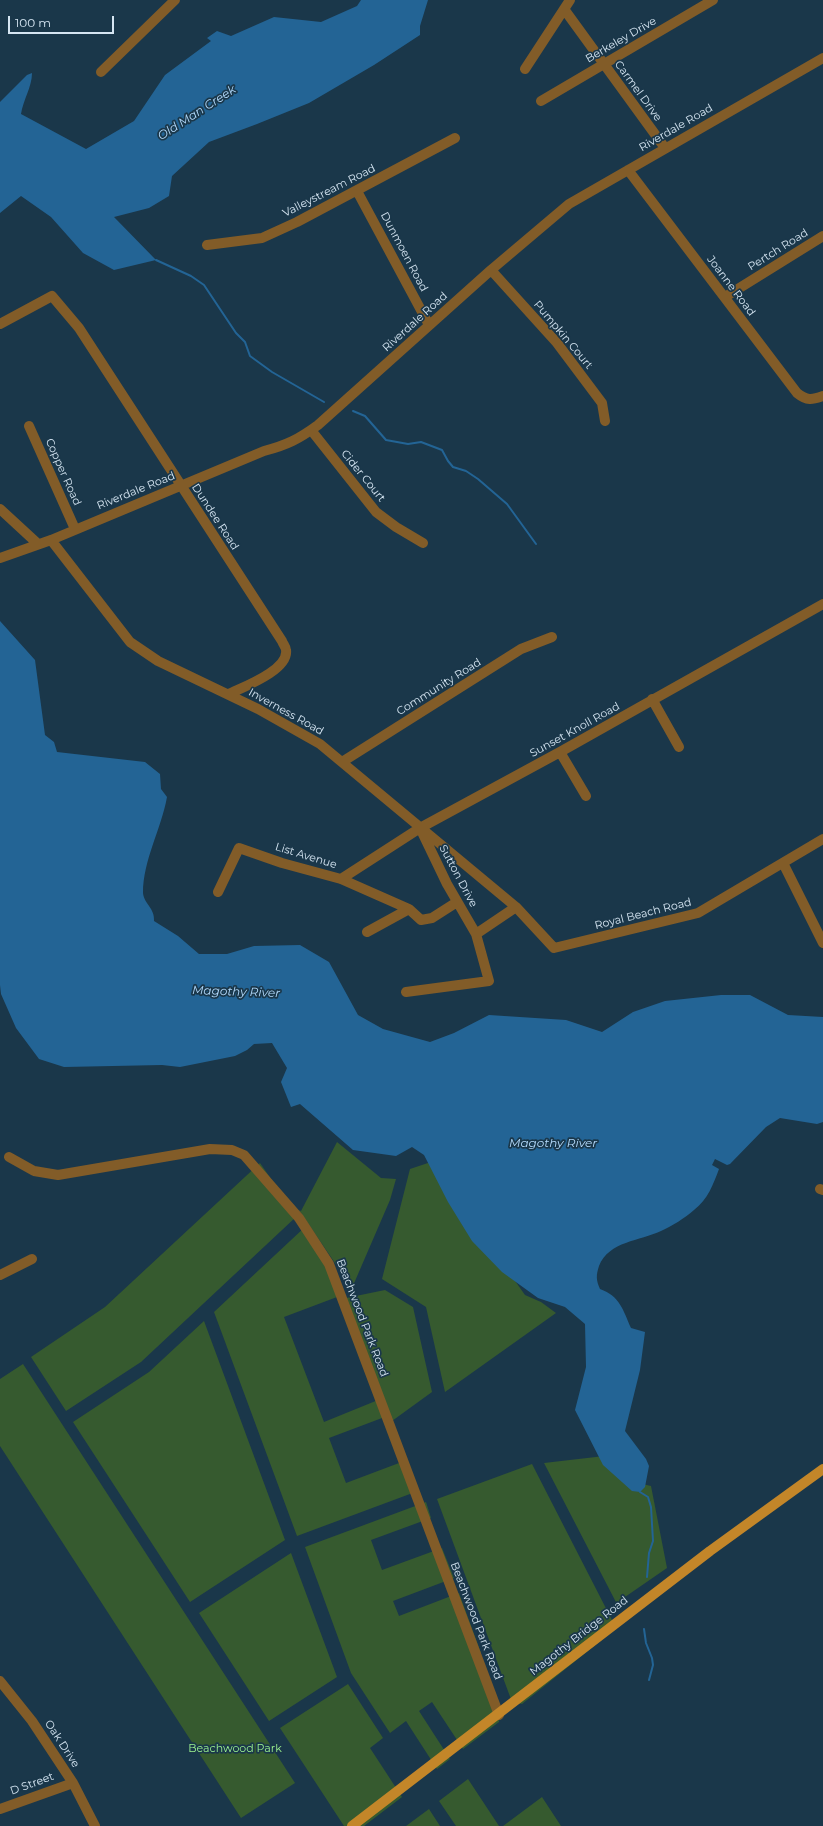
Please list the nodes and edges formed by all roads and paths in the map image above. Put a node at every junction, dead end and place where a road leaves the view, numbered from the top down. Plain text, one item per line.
1 (175, 0) edge
2 (570, 0) edge
3 (713, 0) edge
4 (564, 9) junction
5 (823, 58) edge
6 (604, 64) junction
7 (525, 69) dead end
8 (100, 72) dead end
9 (541, 101) dead end
10 (455, 138) dead end
11 (665, 148) junction
12 (628, 170) junction
13 (357, 191) junction
14 (823, 236) edge
15 (207, 245) dead end
16 (491, 270) junction
17 (725, 297) junction
18 (0, 324) edge
19 (429, 325) junction
20 (823, 396) edge
21 (605, 421) dead end
22 (29, 426) dead end
23 (311, 430) junction
24 (180, 486) junction
25 (0, 510) edge
26 (75, 529) junction
27 (51, 540) junction
28 (423, 543) dead end
29 (38, 544) junction
30 (0, 558) edge
31 (823, 604) edge
32 (552, 637) dead end
33 (229, 694) junction
34 (652, 699) junction
35 (679, 748) dead end
36 (560, 752) junction
37 (342, 762) junction
38 (586, 796) dead end
39 (420, 828) junction
40 (823, 839) edge
41 (783, 863) junction
42 (341, 879) junction
43 (218, 892) dead end
44 (457, 902) junction
45 (516, 907) junction
46 (409, 909) junction
47 (367, 932) dead end
48 (476, 934) junction
49 (823, 943) edge
50 (406, 992) dead end
51 (9, 1157) dead end
52 (32, 1259) dead end
53 (0, 1275) edge
54 (823, 1469) edge
55 (0, 1681) edge
56 (499, 1715) junction
57 (73, 1783) junction
58 (0, 1809) edge
59 (94, 1826) edge
60 (352, 1826) edge

1 - 8 street
2 - 4 street
3 - 6 street, Berkeley Drive
4 - 6 street, Carmel Drive
4 - 7 street
5 - 11 street, Riverdale Road
6 - 9 street, Berkeley Drive
6 - 11 street, Carmel Drive
10 - 13 street, Valleystream Road
11 - 12 street, Riverdale Road
12 - 16 street, Riverdale Road
12 - 17 street, Joanne Road
13 - 15 street, Valleystream Road
13 - 19 street, Dunmoen Road
14 - 17 street, Pertch Road
16 - 19 street, Riverdale Road
16 - 21 street, Pumpkin Court
17 - 20 street, Joanne Road
18 - 24 street, Dundee Road
19 - 23 street, Riverdale Road
22 - 26 street, Copper Road
23 - 24 street, Riverdale Road
23 - 28 street, Cider Court
24 - 26 street, Riverdale Road
24 - 33 street, Dundee Road
25 - 29 street
26 - 27 street, Riverdale Road
27 - 29 street, Riverdale Road
27 - 33 street, Inverness Road
29 - 30 street, Riverdale Road
31 - 34 street, Sunset Knoll Road
32 - 37 street, Community Road
33 - 37 street, Inverness Road
34 - 35 street
34 - 36 street, Sunset Knoll Road
36 - 38 street
36 - 39 street, Sunset Knoll Road
37 - 39 street, Inverness Road
39 - 42 street, Sunset Knoll Road
39 - 44 street, Sutton Drive
39 - 45 street, Inverness Road
40 - 41 street, Royal Beach Road
41 - 45 street, Royal Beach Road
41 - 49 street
42 - 43 street, List Avenue
42 - 46 street, List Avenue
44 - 46 street, List Avenue
44 - 48 street, Sutton Drive
45 - 48 street
46 - 47 street
48 - 50 street, Sutton Drive
51 - 56 street, Beachwood Park Road
52 - 53 street
54 - 56 main road, Magothy Bridge Road
55 - 57 street, Oak Drive
56 - 60 main road, Magothy Bridge Road
57 - 58 street, D Street
57 - 59 street, Oak Drive

